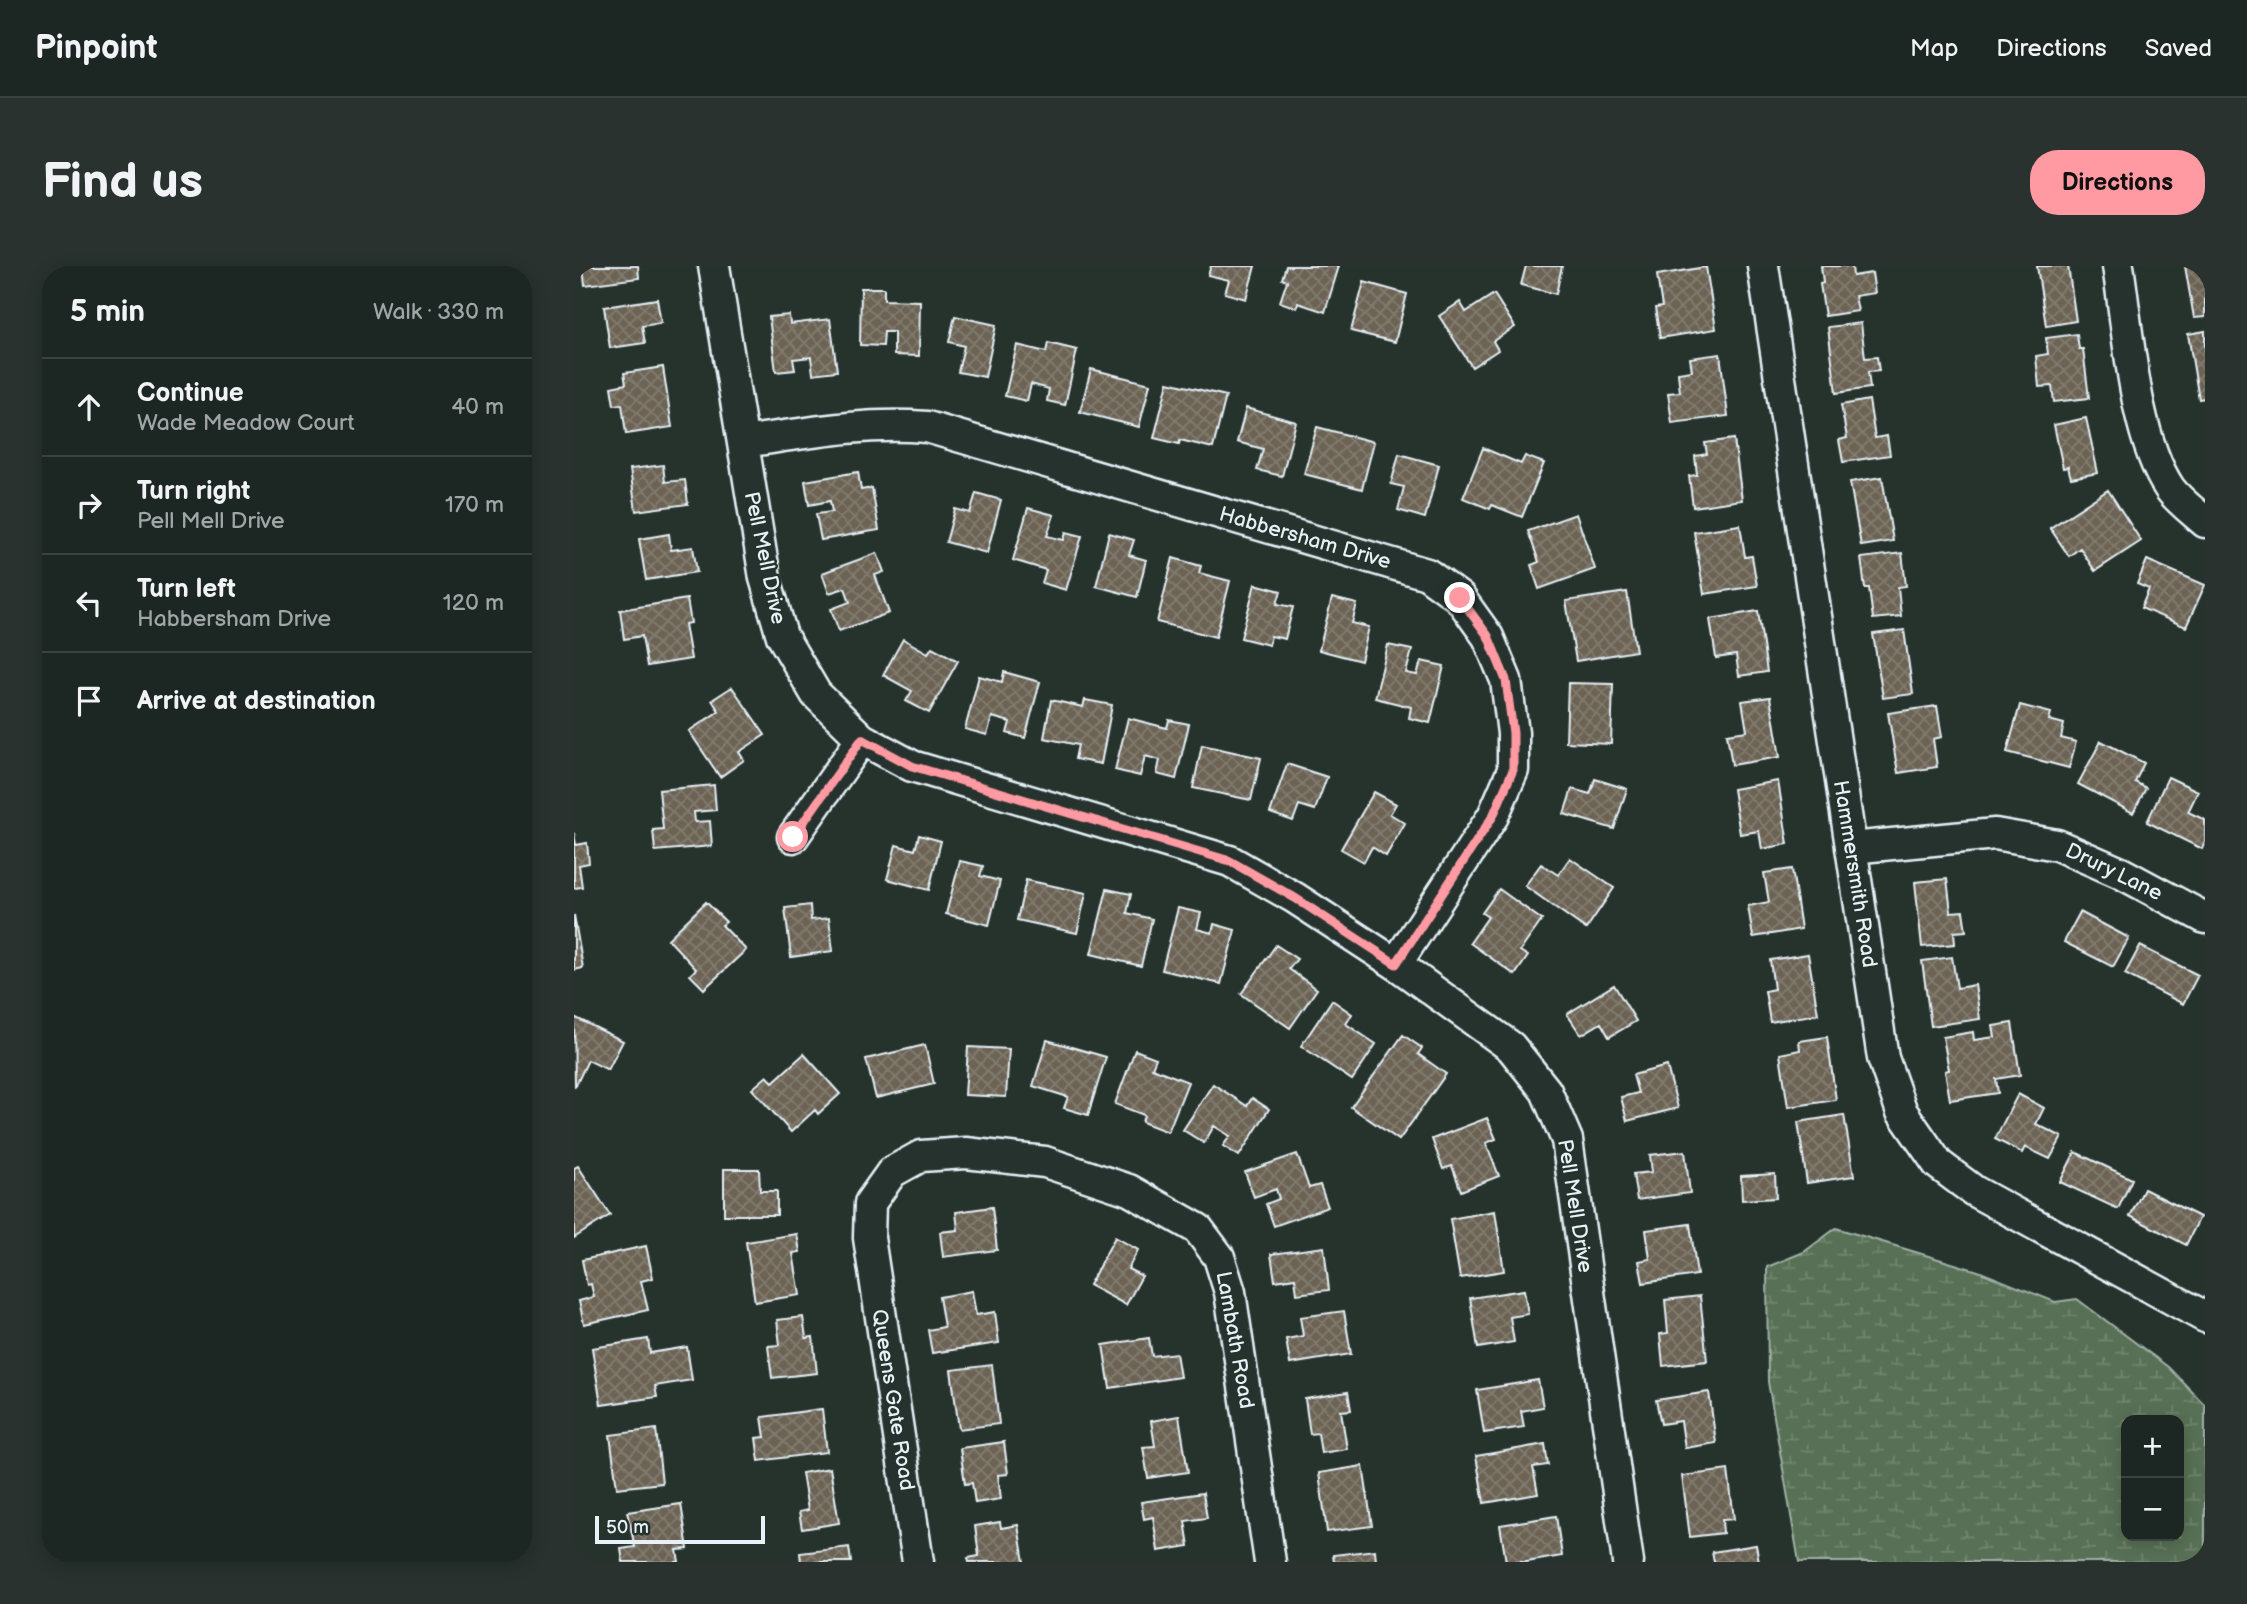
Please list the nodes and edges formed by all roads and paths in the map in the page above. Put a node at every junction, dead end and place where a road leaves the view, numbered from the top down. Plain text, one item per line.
1 (714, 266) edge
2 (1763, 266) edge
3 (2118, 266) edge
4 (743, 442) junction
5 (2205, 522) edge
6 (862, 739) junction
7 (793, 837) dead end
8 (1851, 848) junction
9 (2205, 918) edge
10 (1396, 964) junction
11 (869, 1238) joint
12 (2205, 1318) edge
13 (918, 1562) edge
14 (1270, 1562) edge
15 (1628, 1562) edge

1 - 4 street, Pell Mell Drive
2 - 8 street, Hammersmith Road
3 - 5 street
4 - 6 street, Pell Mell Drive
4 - 10 street, Habbersham Drive
6 - 7 street
6 - 10 street, Pell Mell Drive
8 - 9 street, Drury Lane
8 - 12 street, Hammersmith Road
10 - 15 street, Pell Mell Drive
11 - 13 street, Queens Gate Road
11 - 14 street, Lambath Road

